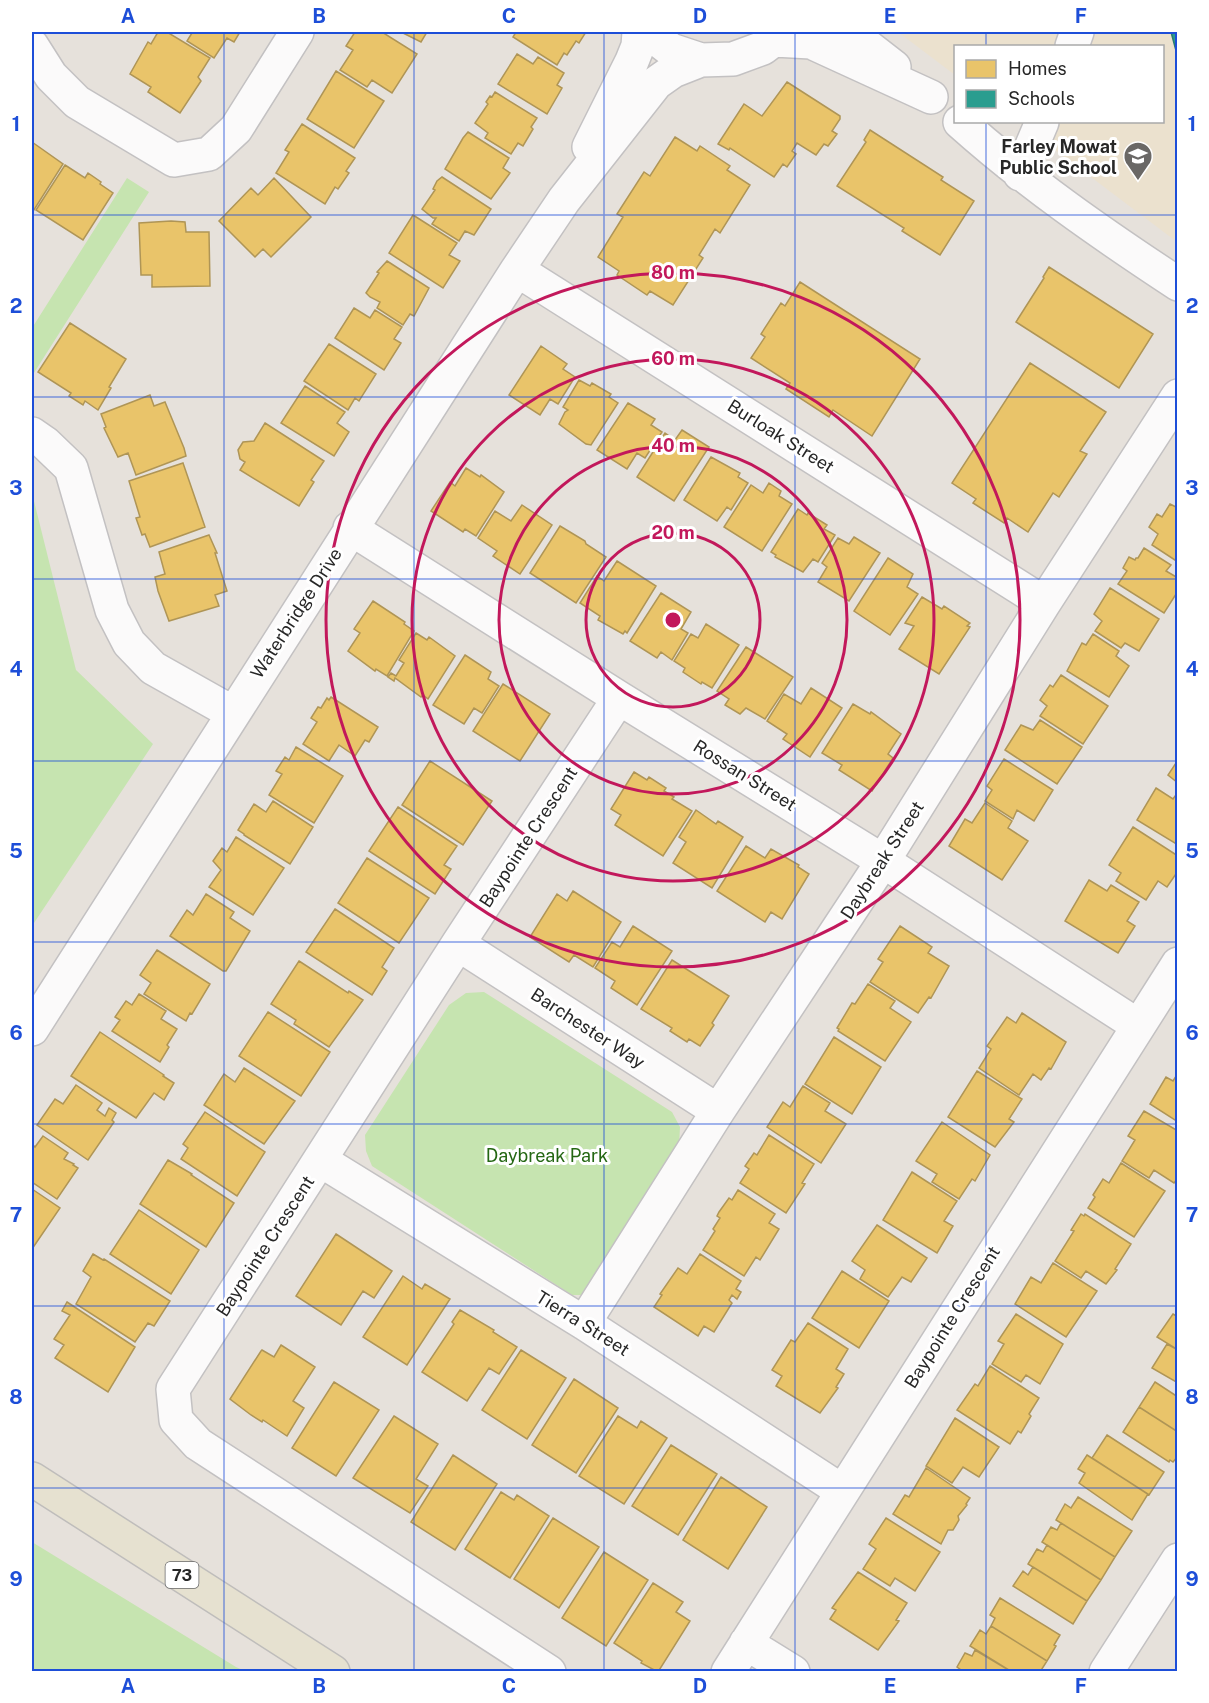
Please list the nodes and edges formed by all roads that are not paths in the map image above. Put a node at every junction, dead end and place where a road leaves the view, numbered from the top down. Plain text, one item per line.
1 (297, 32) edge
2 (639, 32) edge
3 (648, 32) edge
4 (849, 32) edge
5 (779, 36) edge
6 (32, 46) edge
7 (701, 60) junction
8 (943, 107) edge
9 (961, 123) edge
10 (1042, 123) edge
11 (1020, 174) junction
12 (564, 200) junction
13 (517, 270) junction
14 (1173, 273) edge
15 (1178, 396) edge
16 (32, 434) edge
17 (350, 528) junction
18 (1044, 603) junction
19 (619, 698) junction
20 (233, 712) junction
21 (883, 861) junction
22 (458, 944) junction
23 (1178, 964) edge
24 (1137, 1025) junction
25 (32, 1029) edge
26 (718, 1111) junction
27 (320, 1160) junction
28 (584, 1323) junction
29 (32, 1479) edge
30 (842, 1491) junction
31 (1178, 1560) edge
32 (746, 1643) junction
33 (333, 1671) edge
34 (549, 1671) edge
35 (728, 1671) edge
36 (793, 1671) edge
37 (1106, 1671) edge

1 - 6 street
2 - 12 street, Waterbridge Drive
3 - 7 street
4 - 8 street
5 - 7 street
5 - 8 street
7 - 12 street, Waterbridge Drive
9 - 11 street
10 - 11 street
11 - 14 street
12 - 13 street, Waterbridge Drive
13 - 17 street, Waterbridge Drive
13 - 18 street, Burloak Street
15 - 18 street, Daybreak Street
16 - 20 street
17 - 19 street, Rossan Street
17 - 20 street, Waterbridge Drive
18 - 21 street, Daybreak Street
19 - 21 street, Rossan Street
19 - 22 street, Baypointe Crescent
20 - 25 street, Waterbridge Drive
21 - 24 street, Rossan Street
21 - 26 street, Daybreak Street
22 - 26 street, Barchester Way
22 - 27 street, Baypointe Crescent
23 - 24 street, Baypointe Crescent
24 - 30 street, Baypointe Crescent
26 - 28 street, Daybreak Street
27 - 28 street, Tierra Street
27 - 34 street, Baypointe Crescent
28 - 30 street, Tierra Street
29 - 33 main road, 73
30 - 32 street, Baypointe Crescent
31 - 37 street
32 - 35 street, Baypointe Crescent
32 - 36 street

